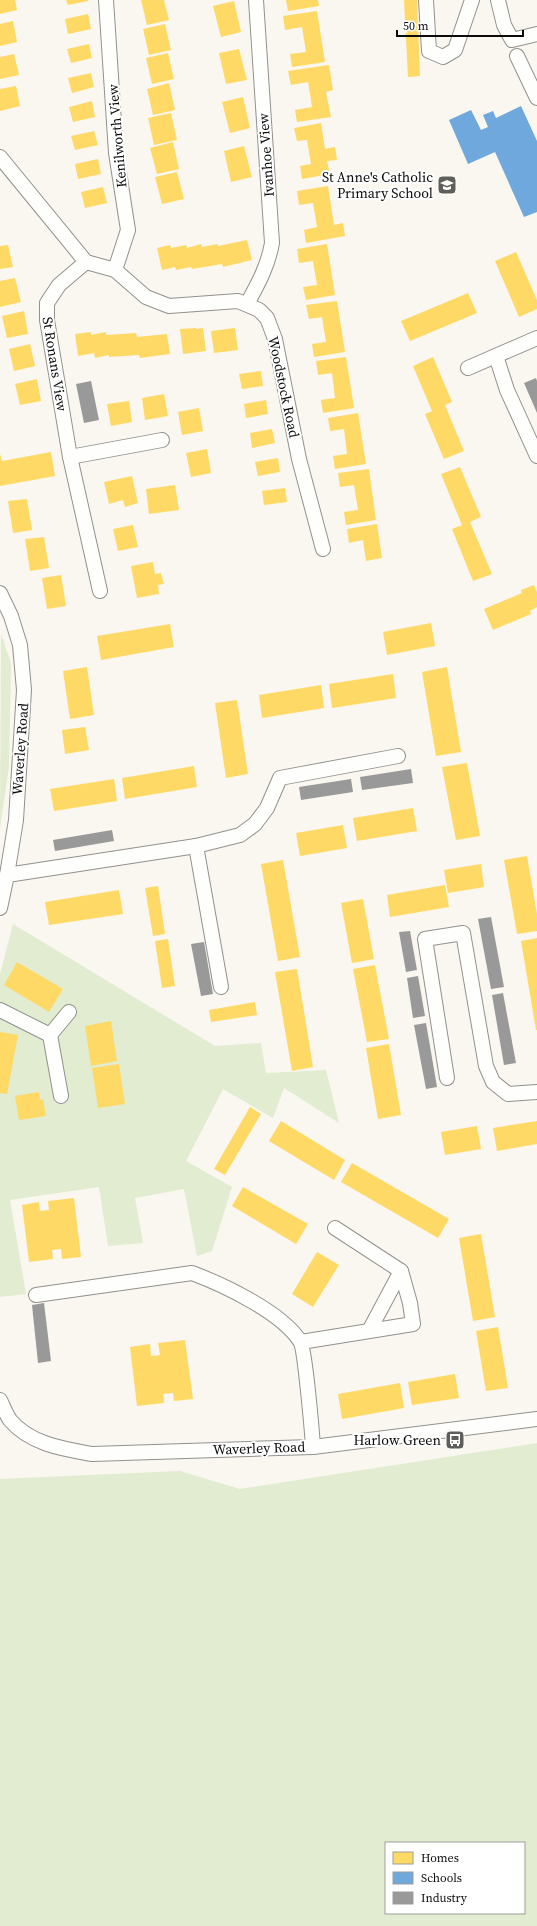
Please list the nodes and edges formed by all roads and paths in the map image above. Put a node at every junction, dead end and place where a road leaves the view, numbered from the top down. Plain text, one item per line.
1 (106, 0) edge
2 (256, 0) edge
3 (426, 0) edge
4 (472, 0) edge
5 (498, 0) edge
6 (537, 34) edge
7 (517, 56) dead end
8 (537, 98) edge
9 (0, 157) edge
10 (86, 262) junction
11 (115, 270) junction
12 (248, 304) junction
13 (537, 338) edge
14 (496, 356) junction
15 (468, 368) dead end
16 (162, 440) dead end
17 (537, 456) edge
18 (70, 457) junction
19 (323, 549) dead end
20 (100, 591) dead end
21 (0, 593) edge
22 (398, 756) dead end
23 (196, 846) junction
24 (7, 875) junction
25 (0, 908) edge
26 (221, 987) dead end
27 (0, 1010) edge
28 (69, 1012) dead end
29 (50, 1035) junction
30 (447, 1078) dead end
31 (537, 1092) edge
32 (61, 1096) dead end
33 (335, 1228) dead end
34 (401, 1271) junction
35 (36, 1295) dead end
36 (369, 1331) junction
37 (301, 1342) junction
38 (0, 1400) edge
39 (537, 1419) edge
40 (313, 1447) junction

1 - 11 street, Kenilworth View
2 - 12 street, Ivanhoe View
3 - 4 street
5 - 6 street
7 - 8 street
9 - 10 street
10 - 11 street, Woodstock Road
10 - 18 street, St Ronans View
11 - 12 street, Woodstock Road
12 - 19 street, Woodstock Road
13 - 14 street
14 - 15 street
14 - 17 street
16 - 18 street
18 - 20 street, St Ronans View
21 - 24 street, Waverley Road
22 - 23 street
23 - 24 street
23 - 26 street
24 - 25 street, Waverley Road
27 - 29 street
28 - 29 street
29 - 32 street
30 - 31 street
33 - 34 street
34 - 36 street
34 - 36 street
35 - 37 street
36 - 37 street
37 - 40 street
38 - 40 street, Waverley Road
39 - 40 street, Waverley Road

